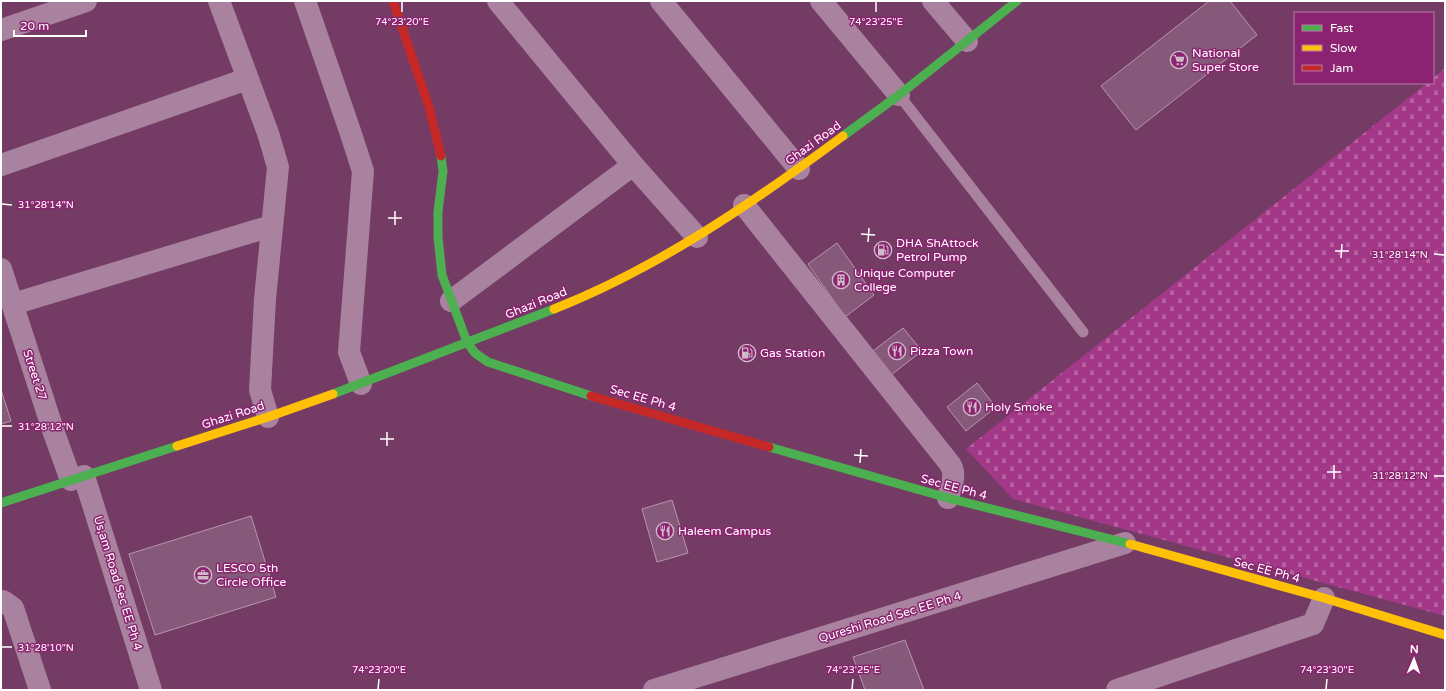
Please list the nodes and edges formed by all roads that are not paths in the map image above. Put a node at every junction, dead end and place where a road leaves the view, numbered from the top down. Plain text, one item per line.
1 (86, 1) edge
2 (219, 1) edge
3 (305, 1) edge
4 (392, 1) edge
5 (661, 1) edge
6 (822, 1) edge
7 (933, 1) edge
8 (1017, 1) edge
9 (504, 3) edge
10 (1, 30) edge
11 (967, 41) junction
12 (247, 79) junction
13 (899, 95) junction
14 (1, 165) edge
15 (633, 165) junction
16 (799, 169) junction
17 (744, 206) junction
18 (271, 226) junction
19 (697, 237) junction
20 (1, 269) edge
21 (451, 301) junction
22 (13, 304) junction
23 (1083, 332) dead end
24 (467, 342) junction
25 (361, 384) junction
26 (268, 417) junction
27 (78, 478) junction
28 (948, 498) junction
29 (1, 503) edge
30 (1125, 543) junction
31 (1324, 598) junction
32 (1, 601) edge
33 (1445, 635) edge
34 (40, 690) edge
35 (151, 690) edge
36 (654, 690) edge
37 (1117, 690) edge

1 - 10 street
2 - 12 street
3 - 25 street
4 - 21 street
5 - 16 street
6 - 13 street
7 - 11 street
8 - 11 street, Ghazi Road
9 - 15 street
11 - 13 street, Ghazi Road
12 - 14 street
12 - 18 street
13 - 16 street, Ghazi Road
13 - 23 lane
15 - 19 street
15 - 21 street
16 - 17 street, Ghazi Road
17 - 19 street, Ghazi Road
17 - 28 street
18 - 22 street
18 - 26 street
19 - 24 street, Ghazi Road
20 - 22 street, Street 27
21 - 24 street
22 - 27 street, Street 27
24 - 25 street, Ghazi Road
24 - 28 street, Sec EE Ph 4
25 - 26 street, Ghazi Road
26 - 27 street, Ghazi Road
27 - 29 street, Ghazi Road
27 - 35 street, Us,am Road Sec EE Ph 4
28 - 30 street, Sec EE Ph 4
30 - 31 street, Sec EE Ph 4
30 - 36 street, Qureshi Road Sec EE Ph 4
31 - 33 street, Sec EE Ph 4
31 - 37 street
32 - 34 street

